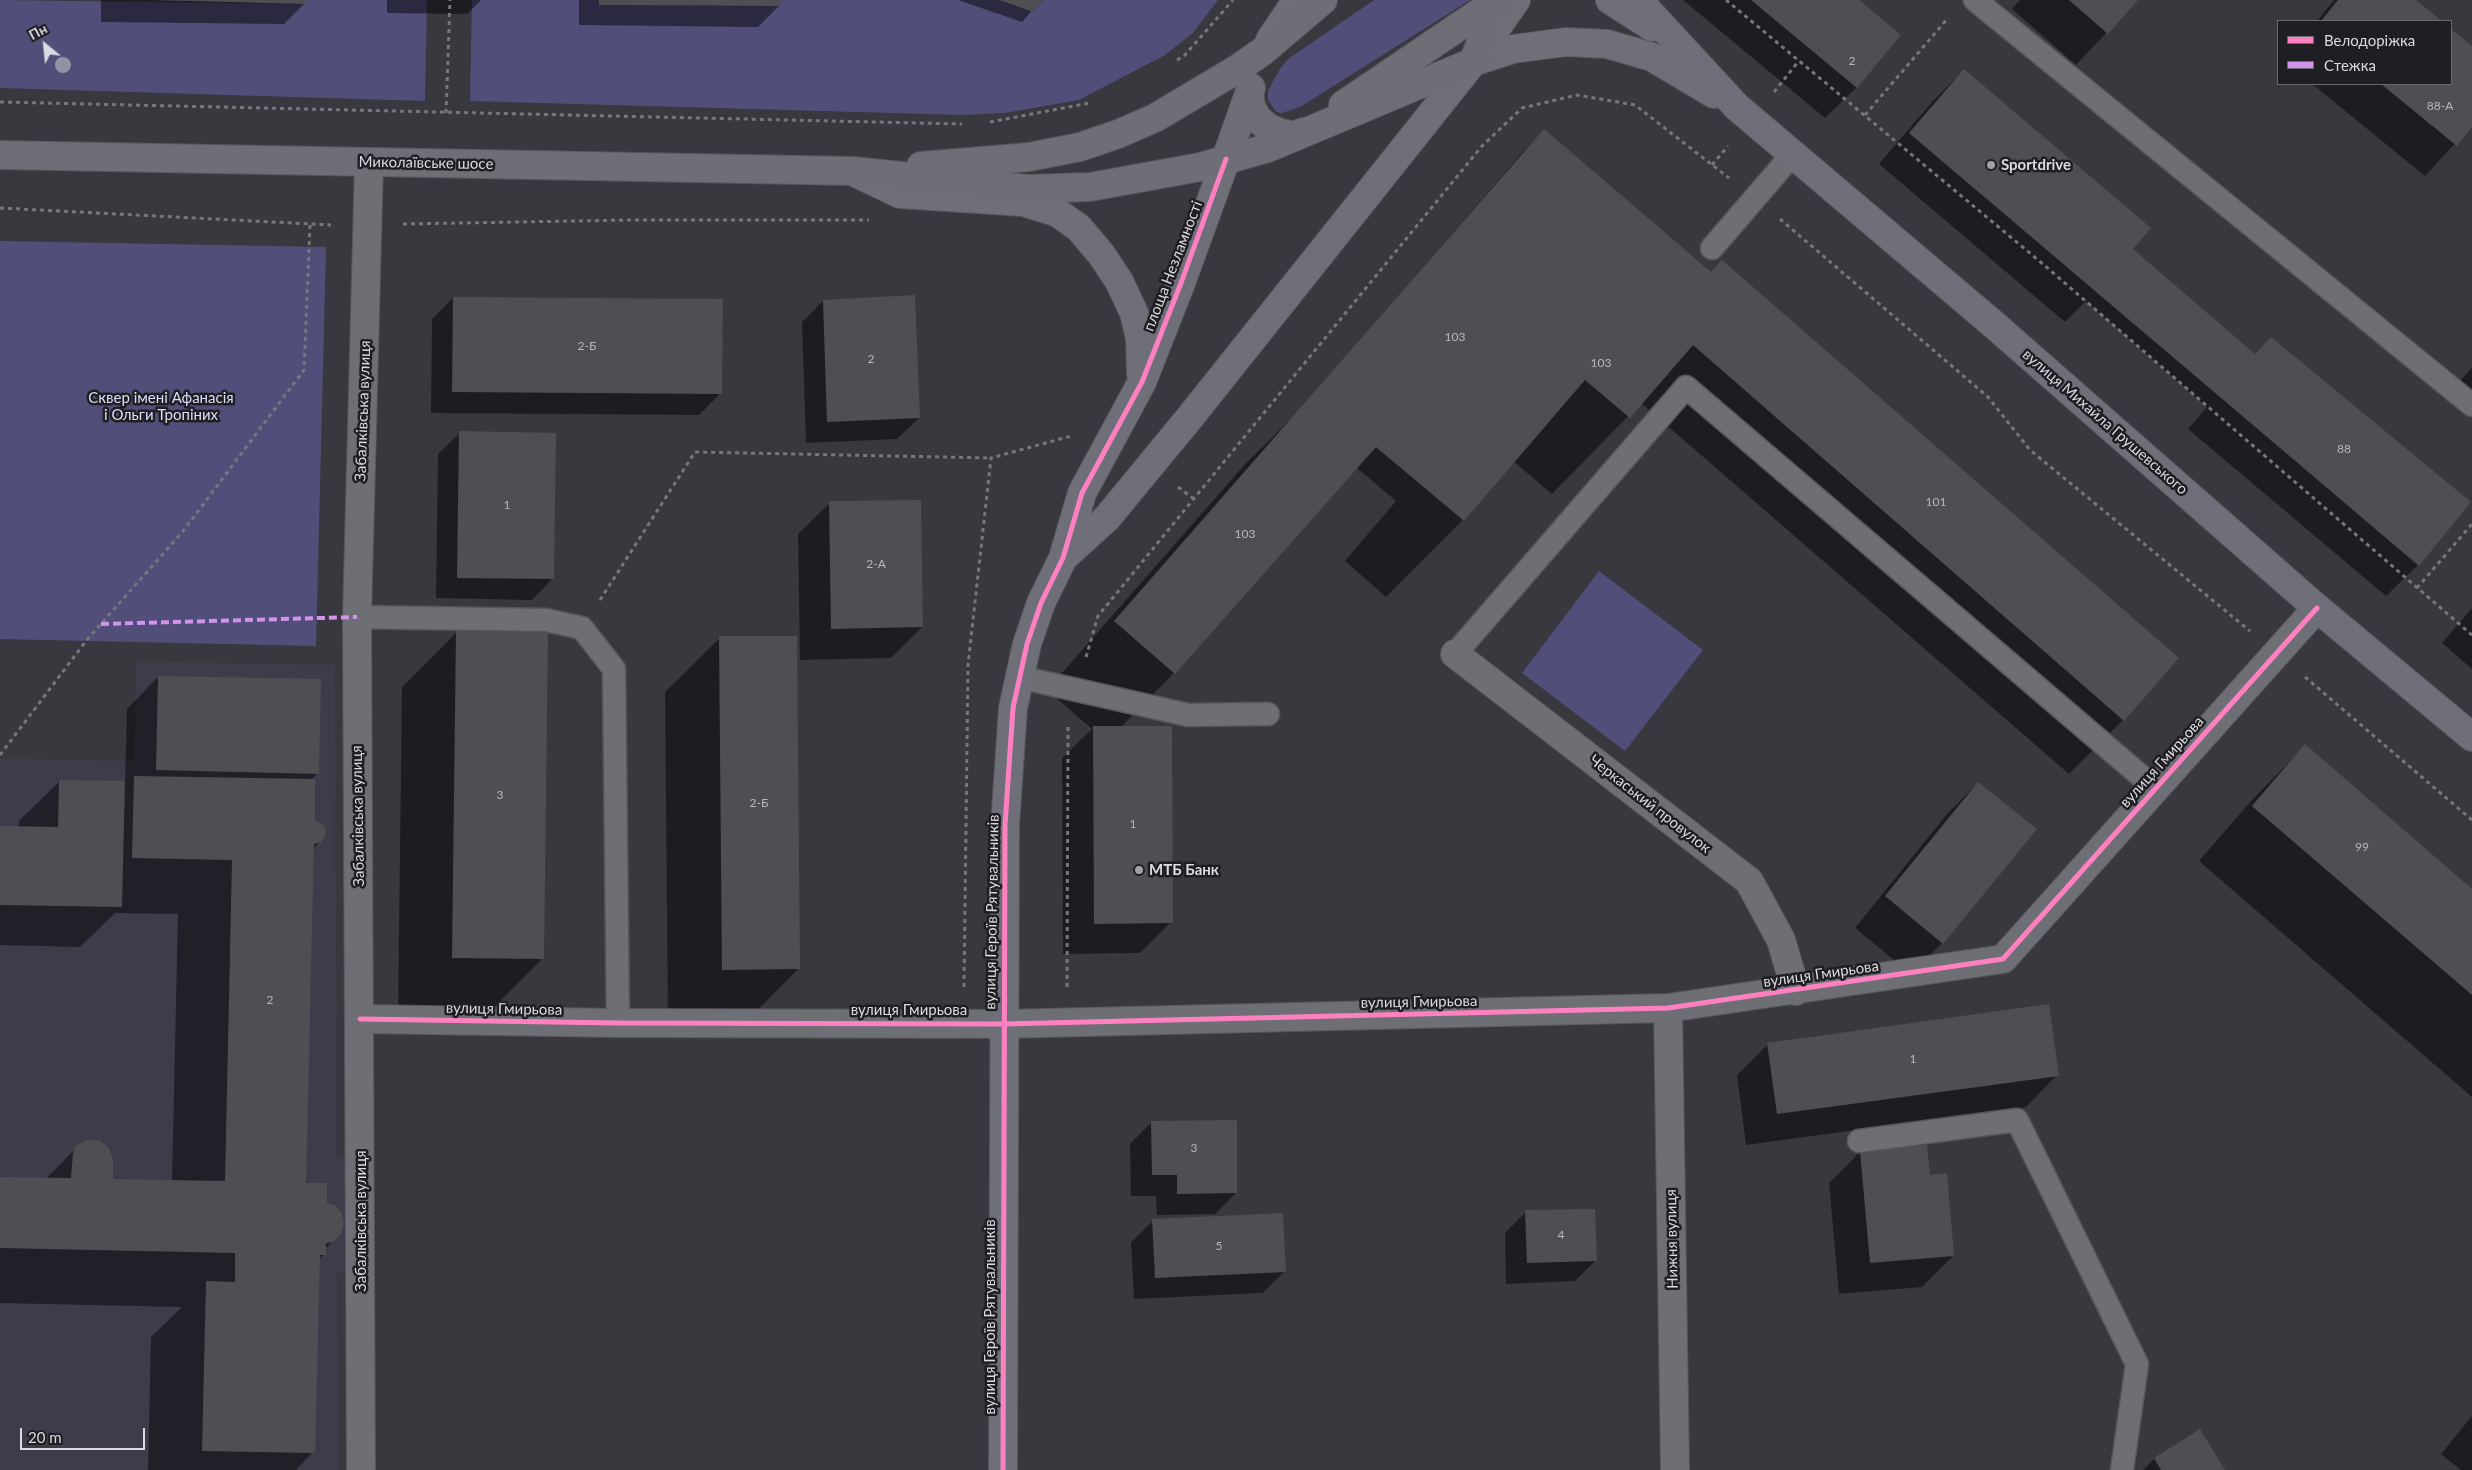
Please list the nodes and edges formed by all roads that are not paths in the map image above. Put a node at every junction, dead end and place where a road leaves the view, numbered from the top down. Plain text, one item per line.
1 (1297, 0) edge
2 (1322, 0) edge
3 (1516, 0) edge
4 (1610, 0) edge
5 (1638, 0) edge
6 (1974, 0) edge
7 (1493, 2) edge
8 (1683, 47) junction
9 (1263, 51) junction
10 (1473, 62) junction
11 (1249, 94) junction
12 (1737, 107) junction
13 (1296, 136) junction
14 (0, 155) edge
15 (1792, 155) junction
16 (1226, 159) junction
17 (370, 162) junction
18 (852, 171) junction
19 (1712, 248) dead end
20 (1142, 382) junction
21 (2472, 405) edge
22 (1063, 558) junction
23 (2317, 608) junction
24 (357, 617) junction
25 (1455, 654) joint
26 (1019, 677) junction
27 (1268, 714) dead end
28 (2472, 737) edge
29 (2155, 788) junction
30 (1796, 991) junction
31 (1668, 1008) junction
32 (360, 1019) junction
33 (618, 1023) junction
34 (1003, 1024) junction
35 (1859, 1141) dead end
36 (361, 1470) edge
37 (1003, 1470) edge
38 (1675, 1470) edge
39 (2122, 1470) edge

1 - 9 street, площа Незламності
2 - 9 main road, площа Незламності
3 - 10 street
4 - 8 street
5 - 8 street
6 - 21 lane
7 - 10 main road
7 - 13 main road
8 - 12 street
9 - 11 main road, площа Незламності
9 - 18 main road, площа Незламності
10 - 12 street
10 - 13 main road
10 - 22 street, вулиця Героїв Рятувальників
11 - 13 main road
11 - 16 main road, площа Незламності
12 - 15 street, вулиця Михайла Грушевського
13 - 16 main road
14 - 17 main road, Миколаївське шосе
15 - 19 lane
15 - 23 street, вулиця Михайла Грушевського
16 - 18 main road
16 - 20 street, площа Незламності
17 - 18 main road, Миколаївське шосе
17 - 24 street, Забалківська вулиця
18 - 20 street, площа Незламності
20 - 22 street, вулиця Героїв Рятувальників
22 - 26 street, вулиця Героїв Рятувальників
23 - 28 street, вулиця Михайла Грушевського
23 - 29 street, вулиця Гмирьова
24 - 32 street, Забалківська вулиця
24 - 33 lane
25 - 29 lane
25 - 30 street, Черкаський провулок
26 - 27 lane
26 - 34 street, вулиця Героїв Рятувальників
29 - 30 street, вулиця Гмирьова
30 - 31 street, вулиця Гмирьова
31 - 34 street, вулиця Гмирьова
31 - 38 street, Нижня вулиця
32 - 33 street, вулиця Гмирьова
32 - 36 street, Забалківська вулиця
33 - 34 street, вулиця Гмирьова
34 - 37 street, вулиця Героїв Рятувальників
35 - 39 lane

